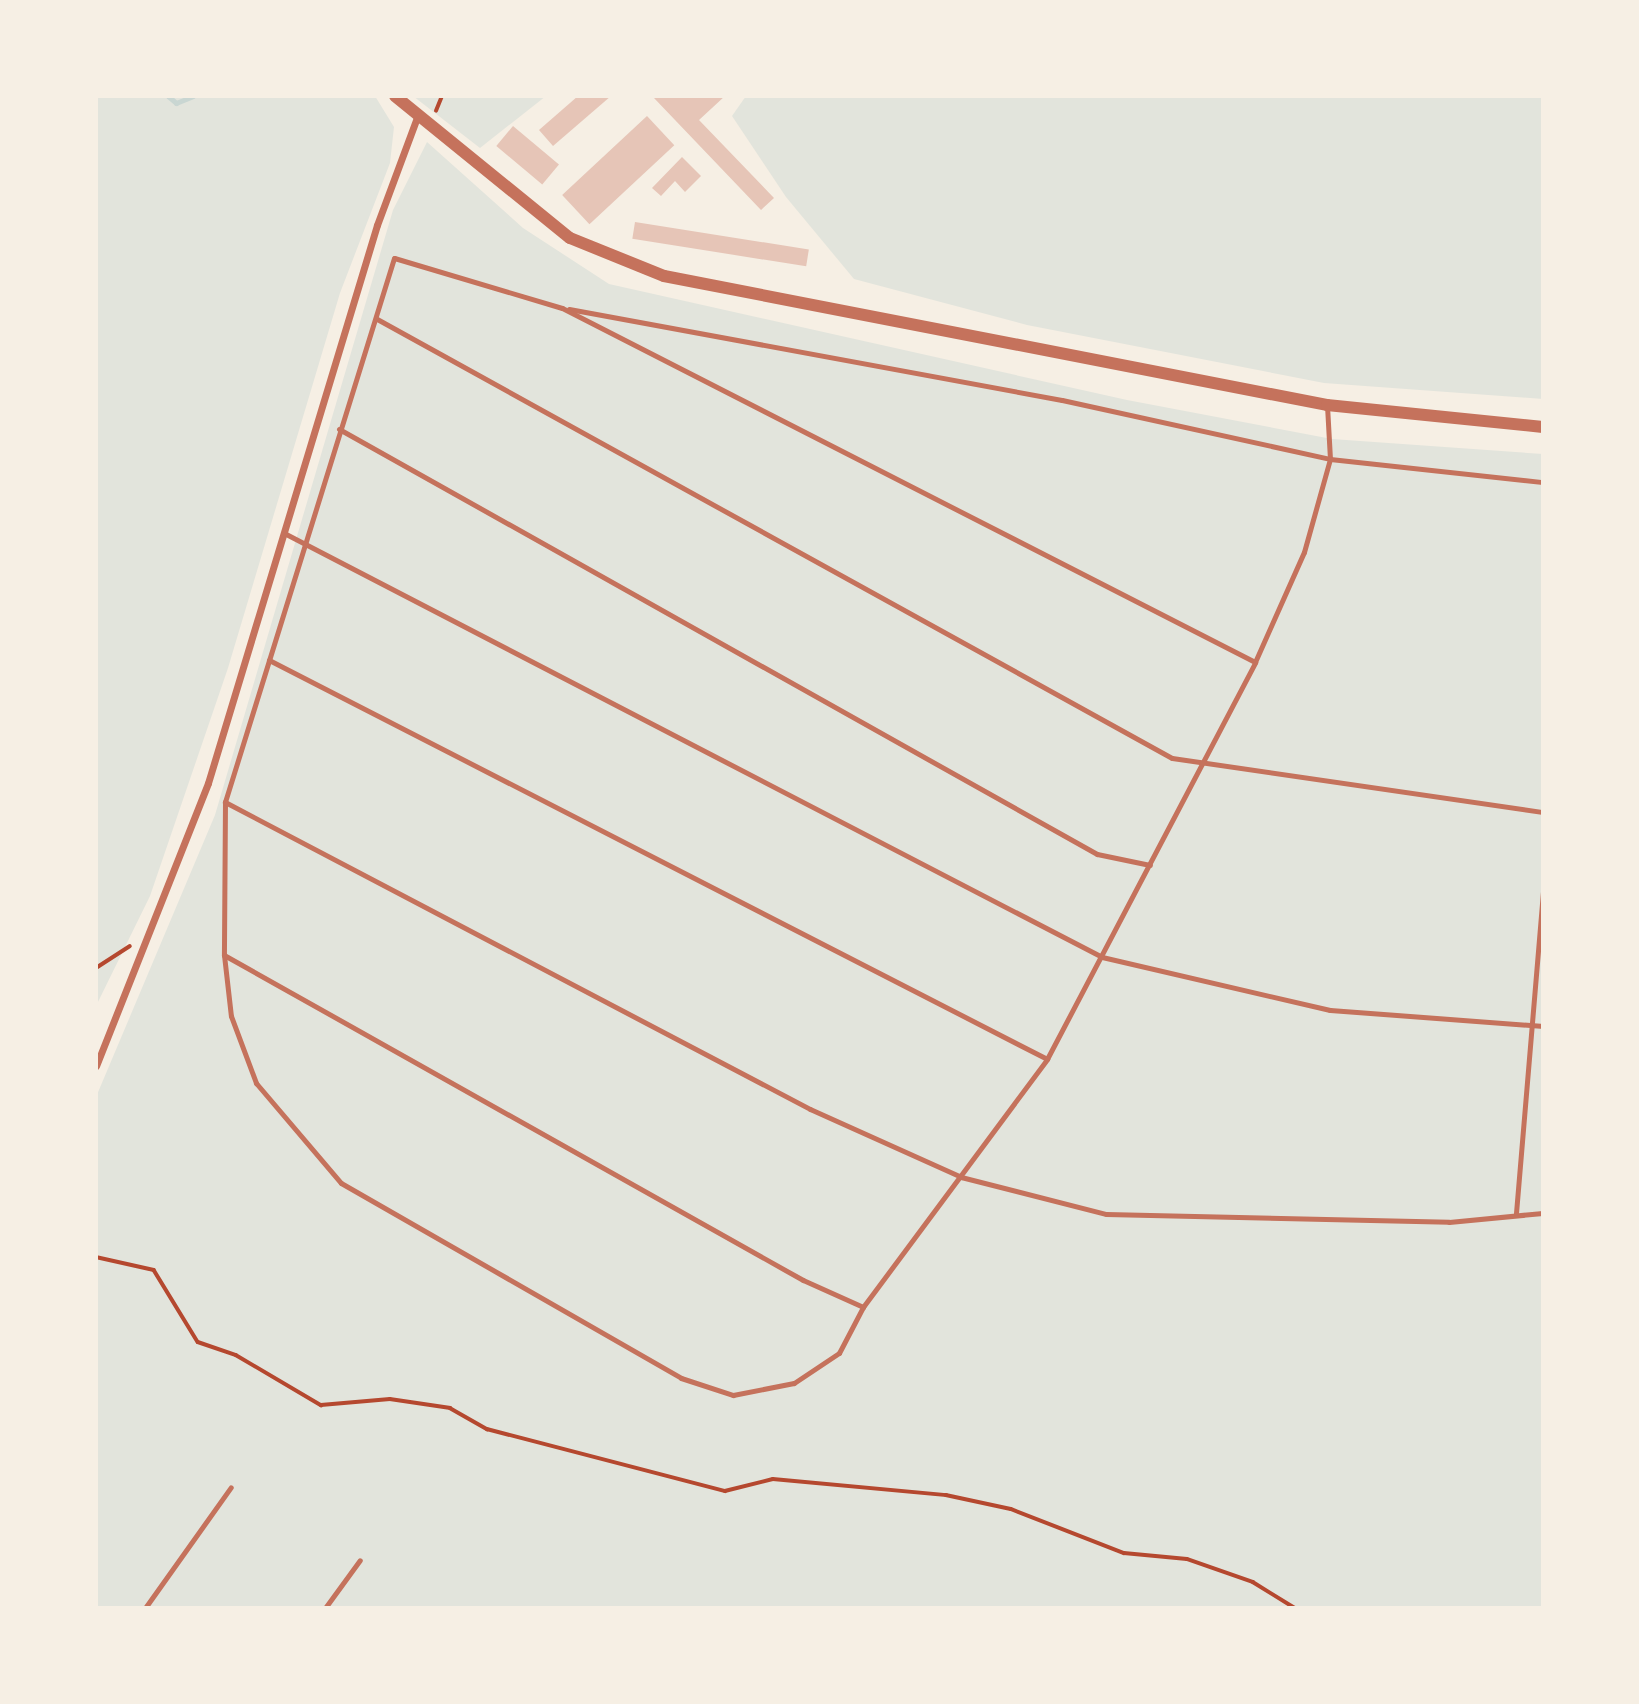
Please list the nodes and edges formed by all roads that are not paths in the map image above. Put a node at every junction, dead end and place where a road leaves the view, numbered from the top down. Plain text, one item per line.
1 (395, 96) edge
2 (418, 115) junction
3 (562, 308) junction
4 (377, 319) junction
5 (1327, 405) junction
6 (1543, 427) edge
7 (339, 429) junction
8 (1330, 458) junction
9 (1543, 482) edge
10 (284, 533) junction
11 (307, 545) junction
12 (270, 660) junction
13 (1255, 662) junction
14 (1202, 765) junction
15 (225, 803) junction
16 (1543, 812) edge
17 (1150, 865) junction
18 (1543, 890) edge
19 (223, 955) junction
20 (1102, 957) junction
21 (1528, 1026) junction
22 (1543, 1026) edge
23 (1047, 1059) junction
24 (96, 1066) edge
25 (961, 1177) junction
26 (1516, 1213) junction
27 (1543, 1213) edge
28 (863, 1307) junction
29 (231, 1487) dead end
30 (360, 1560) dead end
31 (145, 1608) edge
32 (325, 1608) edge

1 - 2 street
2 - 5 street
2 - 10 street
3 - 4 lane
3 - 8 lane
3 - 13 lane
4 - 7 lane
4 - 14 lane
5 - 6 street
5 - 8 lane
7 - 11 lane
7 - 17 lane
8 - 9 lane
8 - 13 lane
10 - 11 lane
10 - 24 street
11 - 12 lane
11 - 20 lane
12 - 15 lane
12 - 23 lane
13 - 14 lane
14 - 16 lane
14 - 17 lane
15 - 19 lane
15 - 25 lane
17 - 20 lane
18 - 21 lane
19 - 28 lane
19 - 28 lane
20 - 21 lane
20 - 23 lane
21 - 22 lane
21 - 26 lane
23 - 25 lane
25 - 26 lane
25 - 28 lane
26 - 27 lane
29 - 31 lane
30 - 32 lane

